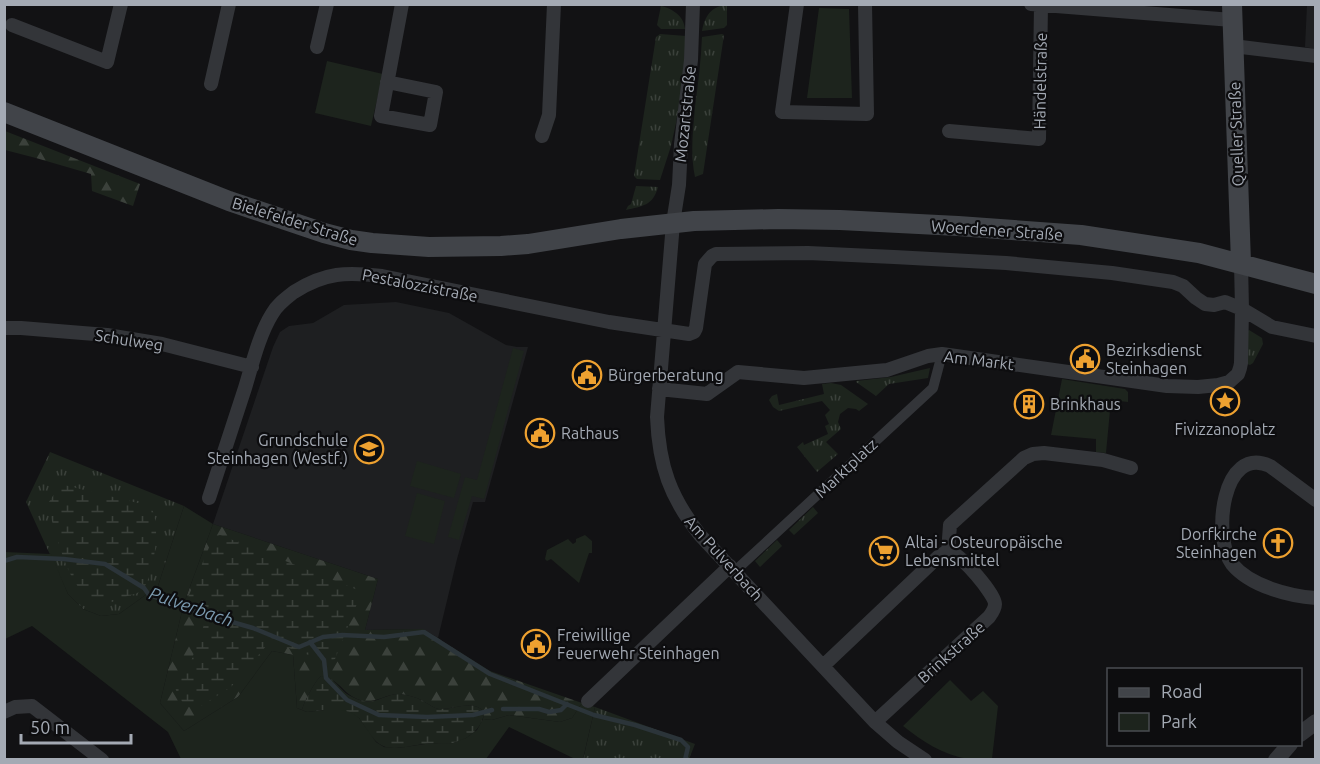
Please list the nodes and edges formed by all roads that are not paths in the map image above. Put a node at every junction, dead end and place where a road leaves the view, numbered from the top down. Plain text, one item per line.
1 (121, 4) edge
2 (229, 4) edge
3 (327, 4) edge
4 (402, 4) edge
5 (554, 4) edge
6 (693, 4) edge
7 (797, 4) edge
8 (865, 4) edge
9 (1031, 4) edge
10 (1041, 5) edge
11 (1232, 12) edge
12 (12, 25) dead end
13 (1233, 46) junction
14 (317, 47) dead end
15 (1316, 56) edge
16 (387, 82) dead end
17 (212, 84) dead end
18 (4, 112) edge
19 (949, 131) dead end
20 (542, 136) dead end
21 (673, 223) junction
22 (1241, 263) junction
23 (1316, 284) edge
24 (1242, 309) junction
25 (4, 328) edge
26 (665, 331) junction
27 (1316, 336) edge
28 (942, 354) junction
29 (252, 367) junction
30 (659, 389) junction
31 (1131, 468) dead end
32 (209, 498) dead end
33 (1316, 500) edge
34 (948, 552) junction
35 (732, 569) junction
36 (1316, 598) edge
37 (823, 666) junction
38 (588, 700) dead end
39 (4, 712) edge
40 (875, 722) junction
41 (1316, 722) edge
42 (1302, 732) edge
43 (1288, 746) edge
44 (102, 759) edge
45 (924, 759) edge
46 (1276, 759) edge

1 - 12 street
2 - 17 street
3 - 14 street
4 - 16 street
5 - 20 street
6 - 21 street, Mozartstraße
7 - 8 street
9 - 10 street
10 - 11 street
10 - 19 street, Händelstraße
11 - 13 main road, Queller Straße
13 - 15 street
13 - 22 main road, Queller Straße
18 - 21 main road, Bielefelder Straße
21 - 22 main road, Woerdener Straße
21 - 26 street, Am Pulverbach
22 - 23 main road, Woerdener Straße
22 - 24 street, Am Markt
24 - 26 street
24 - 27 street
24 - 28 street, Am Markt
25 - 29 street, Schulweg
26 - 29 street, Pestalozzistraße
26 - 30 street, Am Pulverbach
28 - 30 street, Am Markt
28 - 35 street, Marktplatz
29 - 32 street, Pestalozzistraße
30 - 35 street, Am Pulverbach
31 - 34 street
33 - 36 street
34 - 37 street
34 - 40 street, Brinkstraße
35 - 37 street, Am Pulverbach
35 - 38 street
37 - 40 street, Am Pulverbach
39 - 44 street
40 - 45 street, Am Pulverbach
41 - 42 street
43 - 46 street

